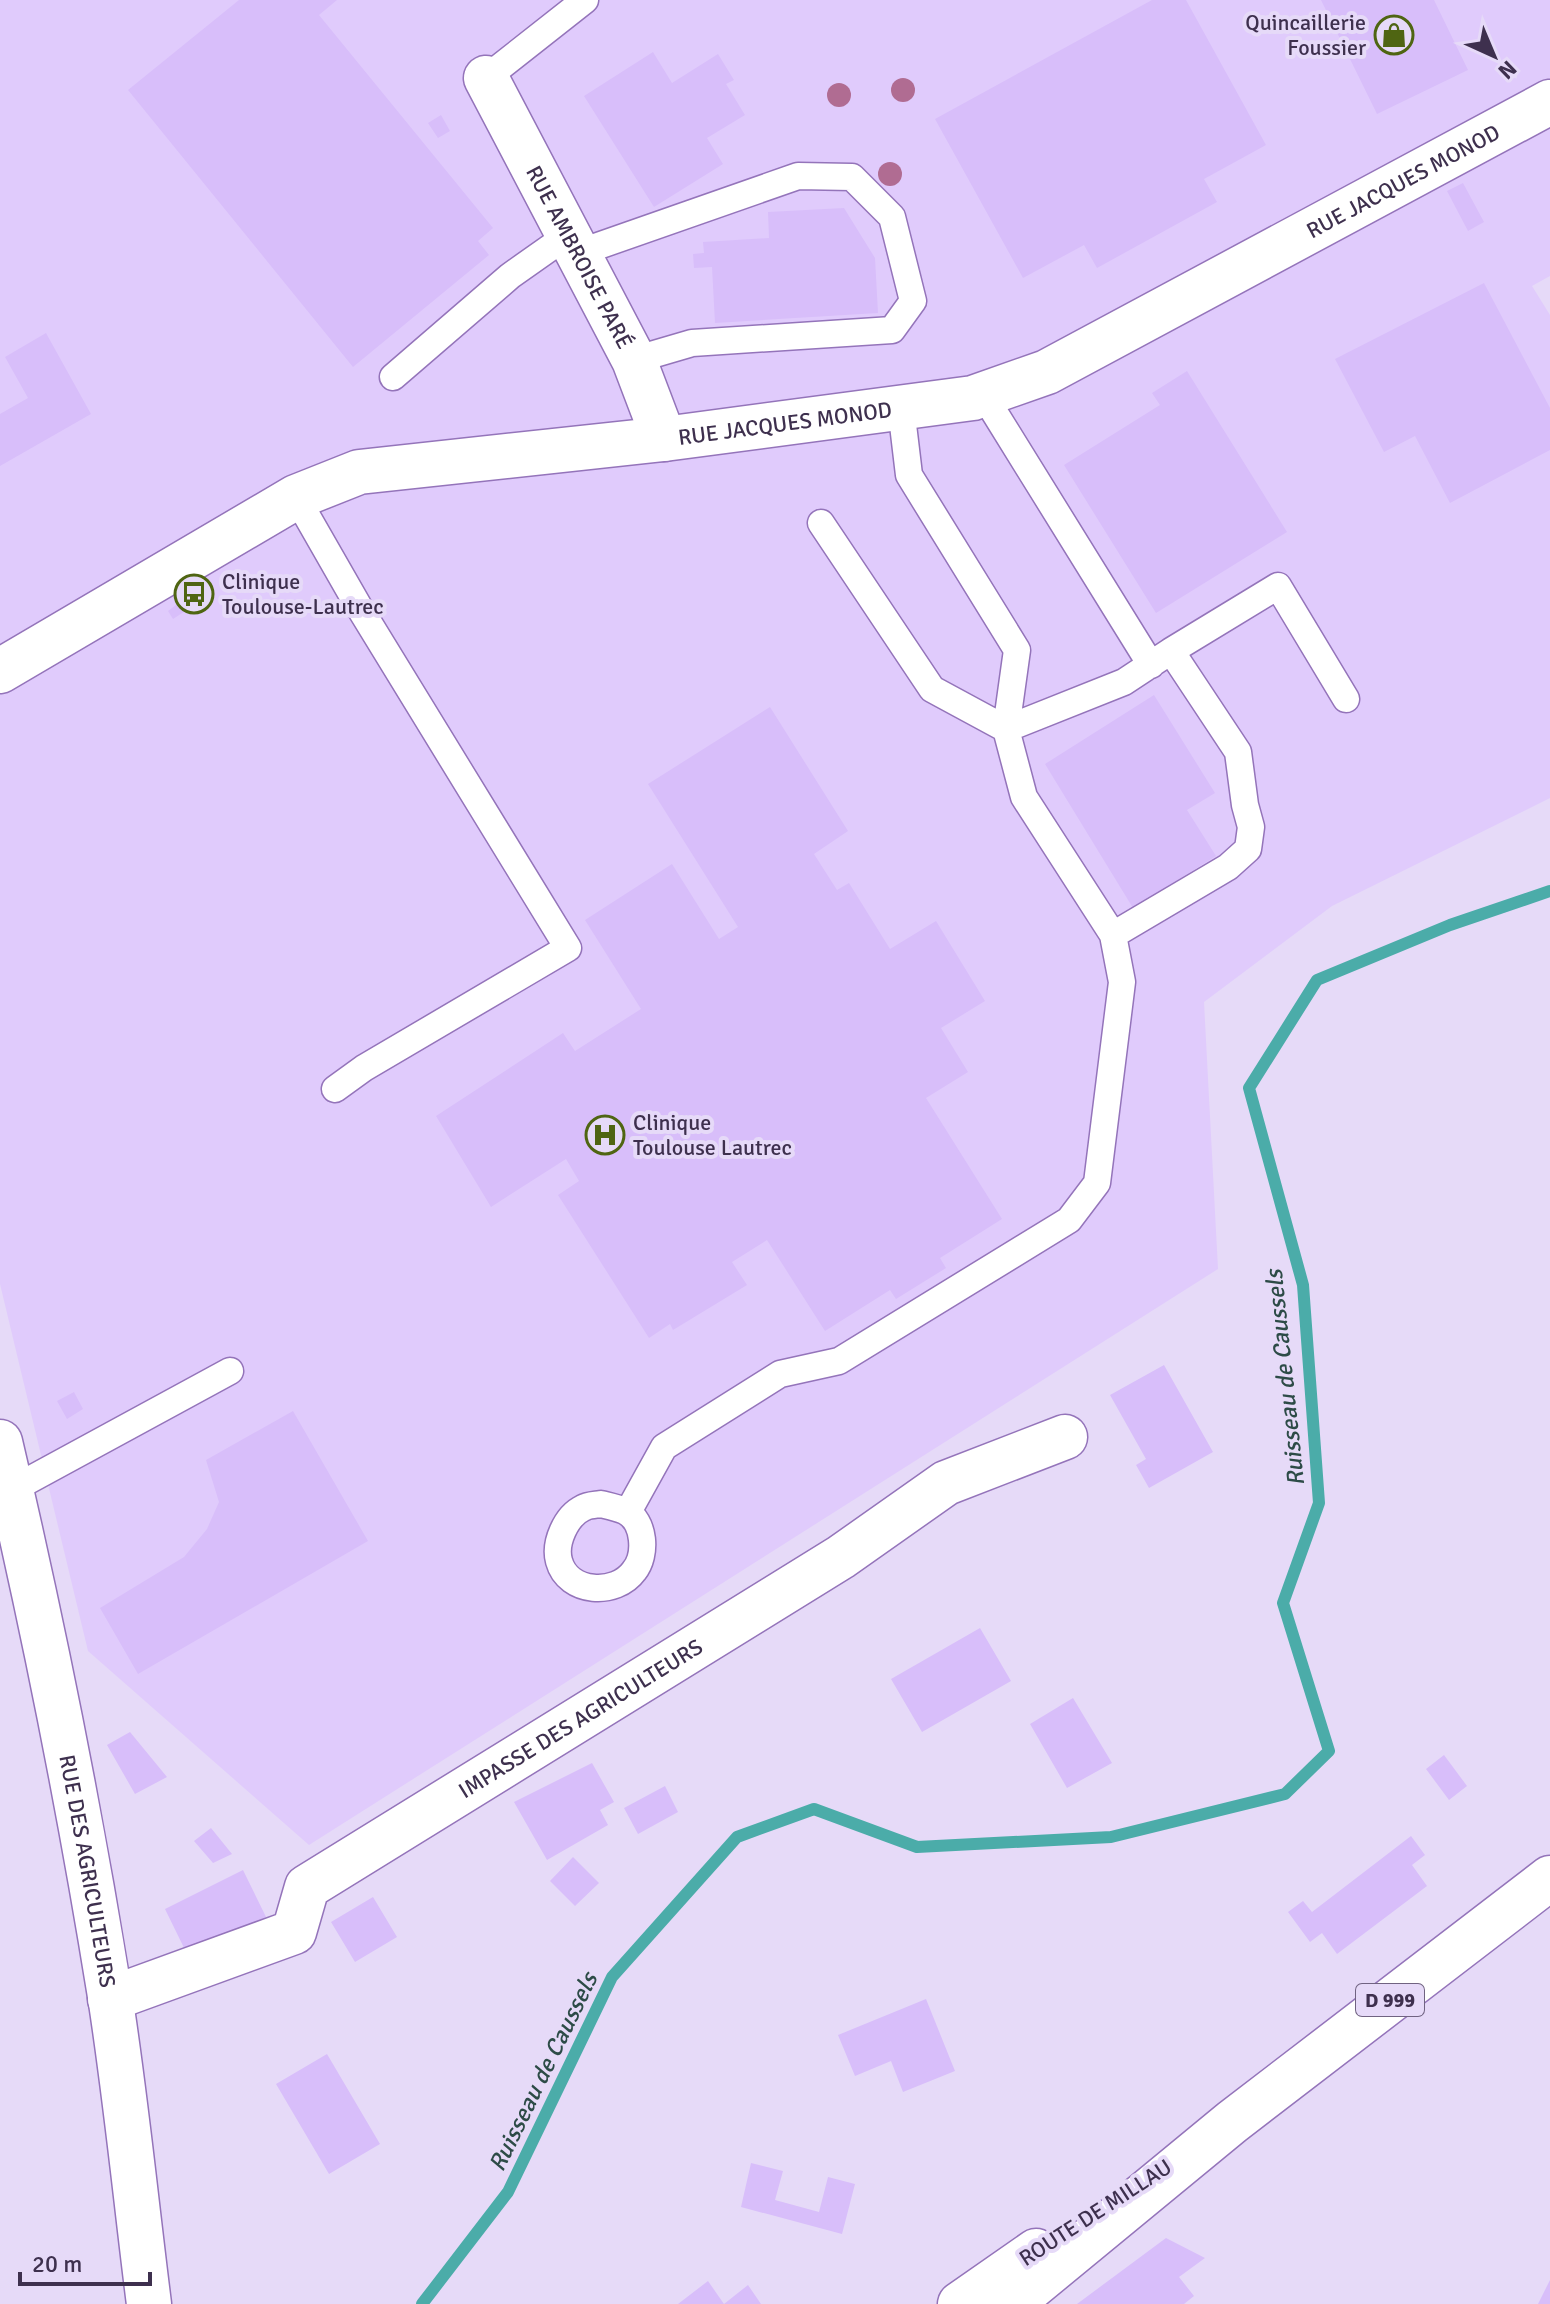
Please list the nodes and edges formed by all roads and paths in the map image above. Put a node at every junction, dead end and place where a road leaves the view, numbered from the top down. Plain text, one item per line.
1 (585, 0) edge
2 (486, 78) joint
3 (1550, 102) edge
4 (573, 244) junction
5 (634, 360) junction
6 (393, 377) dead end
7 (983, 394) junction
8 (901, 408) junction
9 (664, 439) junction
10 (296, 497) junction
11 (821, 523) dead end
12 (1161, 658) junction
13 (0, 671) edge
14 (1346, 699) dead end
15 (1006, 729) junction
16 (1113, 935) junction
17 (335, 1089) dead end
18 (230, 1371) dead end
19 (1065, 1437) dead end
20 (0, 1442) edge
21 (11, 1490) junction
22 (628, 1512) dead end
23 (1550, 1878) edge
24 (110, 1999) junction
25 (1232, 2122) junction
26 (149, 2304) edge
27 (960, 2304) edge
28 (1011, 2304) edge

1 - 2 lane
2 - 4 street, RUE AMBROISE PARÉ
3 - 7 street, RUE JACQUES MONOD
4 - 5 street, RUE AMBROISE PARÉ
4 - 5 lane
4 - 6 lane
5 - 9 street, RUE AMBROISE PARÉ
7 - 8 street, RUE JACQUES MONOD
7 - 12 lane
8 - 9 street, RUE JACQUES MONOD
8 - 15 lane
9 - 10 street, RUE JACQUES MONOD
10 - 13 street, RUE JACQUES MONOD
10 - 17 lane
11 - 15 lane
12 - 14 lane
12 - 15 lane
12 - 16 lane
15 - 16 lane
16 - 22 lane
18 - 21 lane
19 - 24 street, IMPASSE DES AGRICULTEURS
20 - 21 street, RUE DES AGRICULTEURS
21 - 24 street, RUE DES AGRICULTEURS
23 - 25 street, ROUTE DE MILLAU / D 999
24 - 26 street, RUE DES AGRICULTEURS
25 - 27 street, ROUTE DE MILLAU / D 999
25 - 28 street, ROUTE DE MILLAU / D 999

